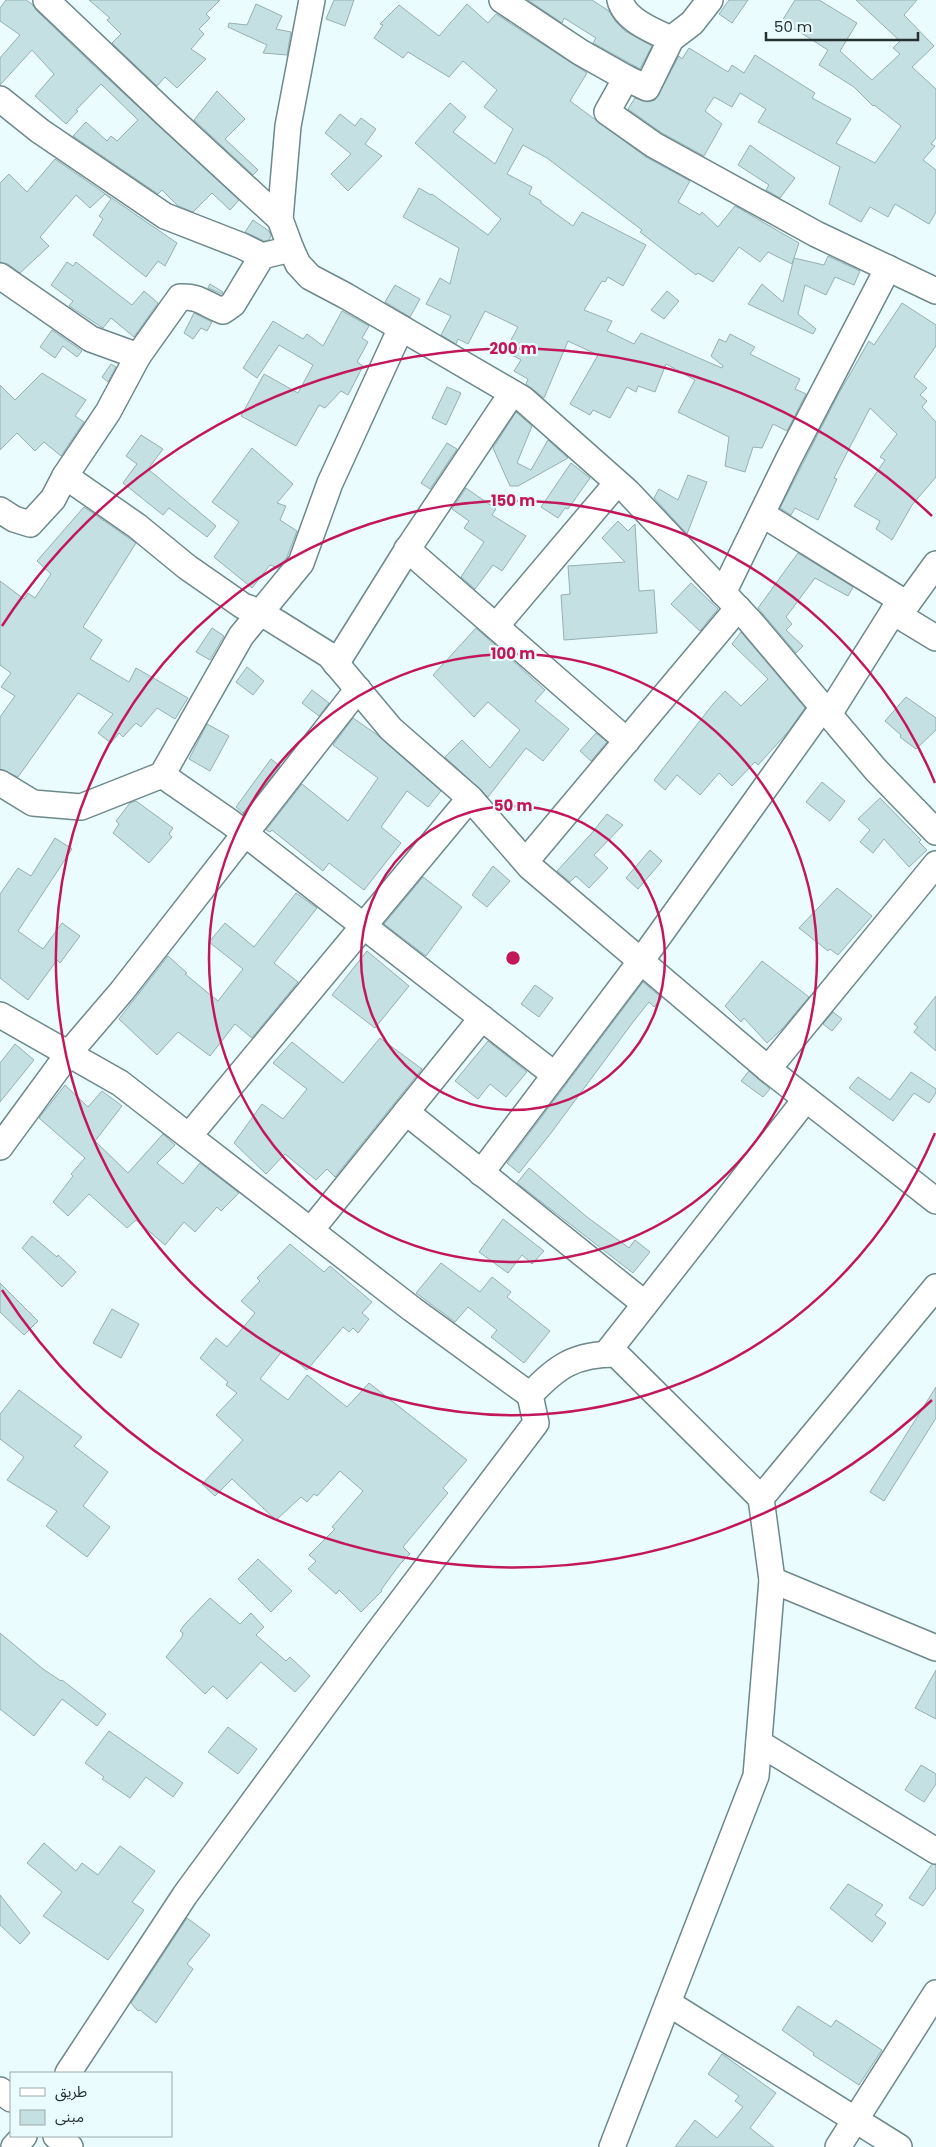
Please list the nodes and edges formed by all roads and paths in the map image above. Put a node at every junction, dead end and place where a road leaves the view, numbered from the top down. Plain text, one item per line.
1 (46, 0) edge
2 (312, 0) edge
3 (502, 0) edge
4 (620, 0) edge
5 (710, 0) edge
6 (672, 39) junction
7 (626, 78) junction
8 (0, 99) edge
9 (280, 219) junction
10 (291, 249) junction
11 (262, 256) junction
12 (888, 268) junction
13 (0, 276) edge
14 (936, 291) edge
15 (401, 328) junction
16 (138, 356) junction
17 (512, 393) junction
18 (65, 476) junction
19 (617, 482) junction
20 (0, 510) edge
21 (762, 514) junction
22 (407, 549) junction
23 (936, 564) edge
24 (731, 601) junction
25 (900, 608) junction
26 (260, 612) junction
27 (496, 626) junction
28 (936, 638) edge
29 (336, 664) junction
30 (358, 689) junction
31 (826, 711) junction
32 (627, 741) junction
33 (162, 775) junction
34 (0, 783) edge
35 (470, 798) junction
36 (936, 832) edge
37 (244, 833) junction
38 (526, 861) junction
39 (936, 864) edge
40 (364, 926) junction
41 (641, 961) junction
42 (0, 1015) edge
43 (482, 1018) junction
44 (69, 1053) junction
45 (768, 1069) junction
46 (556, 1075) junction
47 (806, 1099) junction
48 (406, 1112) junction
49 (189, 1136) junction
50 (0, 1147) edge
51 (481, 1172) junction
52 (936, 1201) edge
53 (311, 1230) junction
54 (936, 1287) edge
55 (645, 1304) junction
56 (606, 1354) junction
57 (530, 1395) junction
58 (761, 1498) junction
59 (772, 1580) junction
60 (936, 1648) edge
61 (759, 1743) junction
62 (936, 1851) edge
63 (936, 1993) edge
64 (668, 2003) junction
65 (69, 2072) edge
66 (0, 2090) edge
67 (10, 2098) edge
68 (855, 2120) junction
69 (23, 2137) edge
70 (57, 2137) edge
71 (14, 2147) edge
72 (70, 2147) edge
73 (612, 2147) edge
74 (838, 2147) edge
75 (899, 2147) edge

1 - 9 street
2 - 9 street
3 - 7 street
4 - 6 street
5 - 6 street
6 - 7 street
7 - 12 street
8 - 11 street
9 - 10 street
10 - 11 street
10 - 15 street
11 - 16 street
12 - 14 street
12 - 21 street
13 - 16 street
15 - 17 street
15 - 26 street
16 - 18 street
17 - 19 street
17 - 22 street
18 - 20 street
18 - 26 street
19 - 24 street
19 - 27 street
21 - 24 street
21 - 25 street
22 - 27 street
22 - 29 street
23 - 25 street
24 - 31 street
24 - 32 street
25 - 28 street
25 - 31 street
26 - 29 street
26 - 33 street
27 - 32 street
29 - 30 street
30 - 35 street
30 - 37 street
31 - 36 street
31 - 41 street
32 - 38 street
33 - 34 street
33 - 37 street
35 - 38 street
35 - 40 street
37 - 40 street
37 - 44 street
38 - 41 street
39 - 45 street
40 - 43 street
40 - 49 street
41 - 45 street
41 - 46 street
42 - 44 street
43 - 46 street
43 - 48 street
44 - 49 street
44 - 50 street
45 - 47 street
46 - 51 street
47 - 52 street
47 - 55 street
48 - 51 street
48 - 53 street
49 - 53 street
51 - 55 street
53 - 57 street
54 - 58 street
55 - 56 street
56 - 57 street
56 - 58 street
57 - 65 street
58 - 59 street
59 - 60 street
59 - 61 street
61 - 62 street
61 - 64 street
63 - 68 street
64 - 68 street
64 - 73 street
66 - 67 street
68 - 74 street
68 - 75 street
69 - 71 street
70 - 72 street

